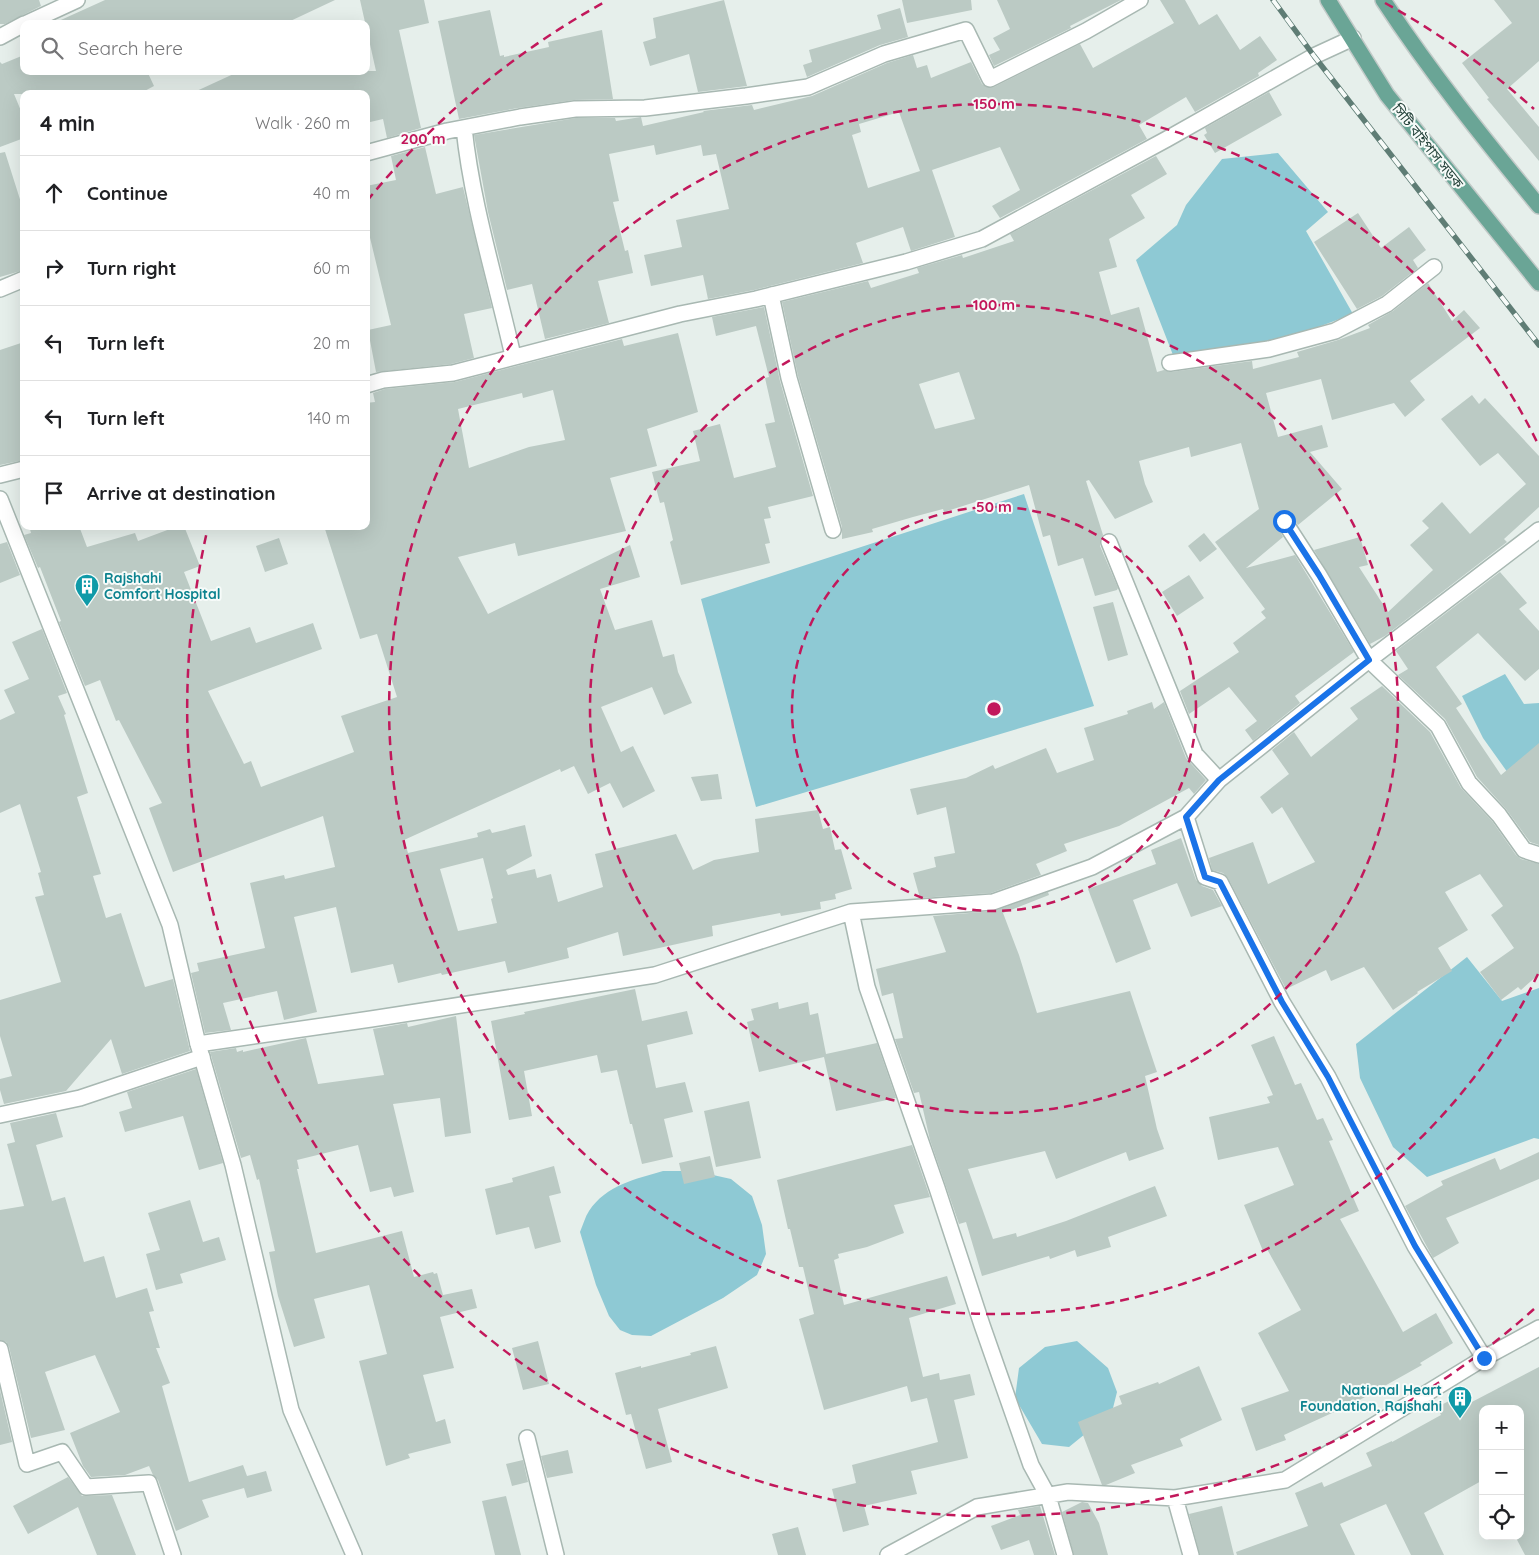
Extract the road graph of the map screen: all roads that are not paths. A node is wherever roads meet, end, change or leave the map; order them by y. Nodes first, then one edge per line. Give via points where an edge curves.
1 (77, 0) edge
2 (1140, 0) edge
3 (1328, 0) edge
4 (1383, 0) edge
5 (33, 20) edge
6 (20, 26) edge
7 (0, 37) edge
8 (1352, 38) junction
9 (464, 128) junction
10 (370, 152) edge
11 (1539, 206) edge
12 (1434, 267) dead end
13 (20, 281) edge
14 (1539, 283) edge
15 (0, 289) edge
16 (770, 295) junction
17 (513, 356) junction
18 (1170, 363) dead end
19 (370, 384) edge
20 (20, 470) edge
21 (0, 475) edge
22 (0, 499) edge
23 (1284, 521) dead end
24 (833, 530) dead end
25 (1539, 530) edge
26 (1109, 542) dead end
27 (1369, 660) junction
28 (1219, 780) junction
29 (1186, 817) junction
30 (1539, 856) edge
31 (851, 912) junction
32 (200, 1050) junction
33 (0, 1115) edge
34 (1539, 1328) edge
35 (0, 1348) edge
36 (1484, 1358) junction
37 (527, 1438) dead end
38 (1048, 1496) junction
39 (1175, 1498) junction
40 (173, 1555) edge
41 (354, 1555) edge
42 (556, 1555) edge
43 (888, 1555) edge
44 (1065, 1555) edge
45 (1191, 1555) edge

1 - 5 street
2 - 9 street via 990,79 966,30 884,54 808,87 645,108 575,109
3 - 8 main road, সিটি বাইপাস সড়ক
4 - 11 main road via 1418,54
6 - 7 street
8 - 14 main road, সিটি বাইপাস সড়ক via 1387,95
8 - 16 street via 982,238 906,262
9 - 10 street
9 - 17 street via 477,206
12 - 18 street via 1387,304 1335,331 1269,349
13 - 15 street
16 - 17 street
16 - 24 street via 789,378
17 - 19 street via 453,373
20 - 21 street
22 - 32 street via 170,925
23 - 27 street
25 - 27 street
26 - 28 street via 1195,754
27 - 28 street
27 - 30 street via 1438,726 1469,783 1499,815 1524,850
28 - 29 street
29 - 31 street via 1092,867 993,902
29 - 36 street via 1205,877 1220,882 1282,1002 1328,1077 1415,1246
31 - 32 street via 655,975
31 - 38 street via 867,988 1031,1465
32 - 33 street via 80,1098
32 - 41 street via 233,1165 291,1410
34 - 36 street
35 - 40 street via 28,1464 62,1452 86,1486 149,1483
36 - 39 street via 1285,1480
37 - 42 street
38 - 39 street via 1068,1492
38 - 43 street via 977,1507
38 - 44 street
39 - 45 street

